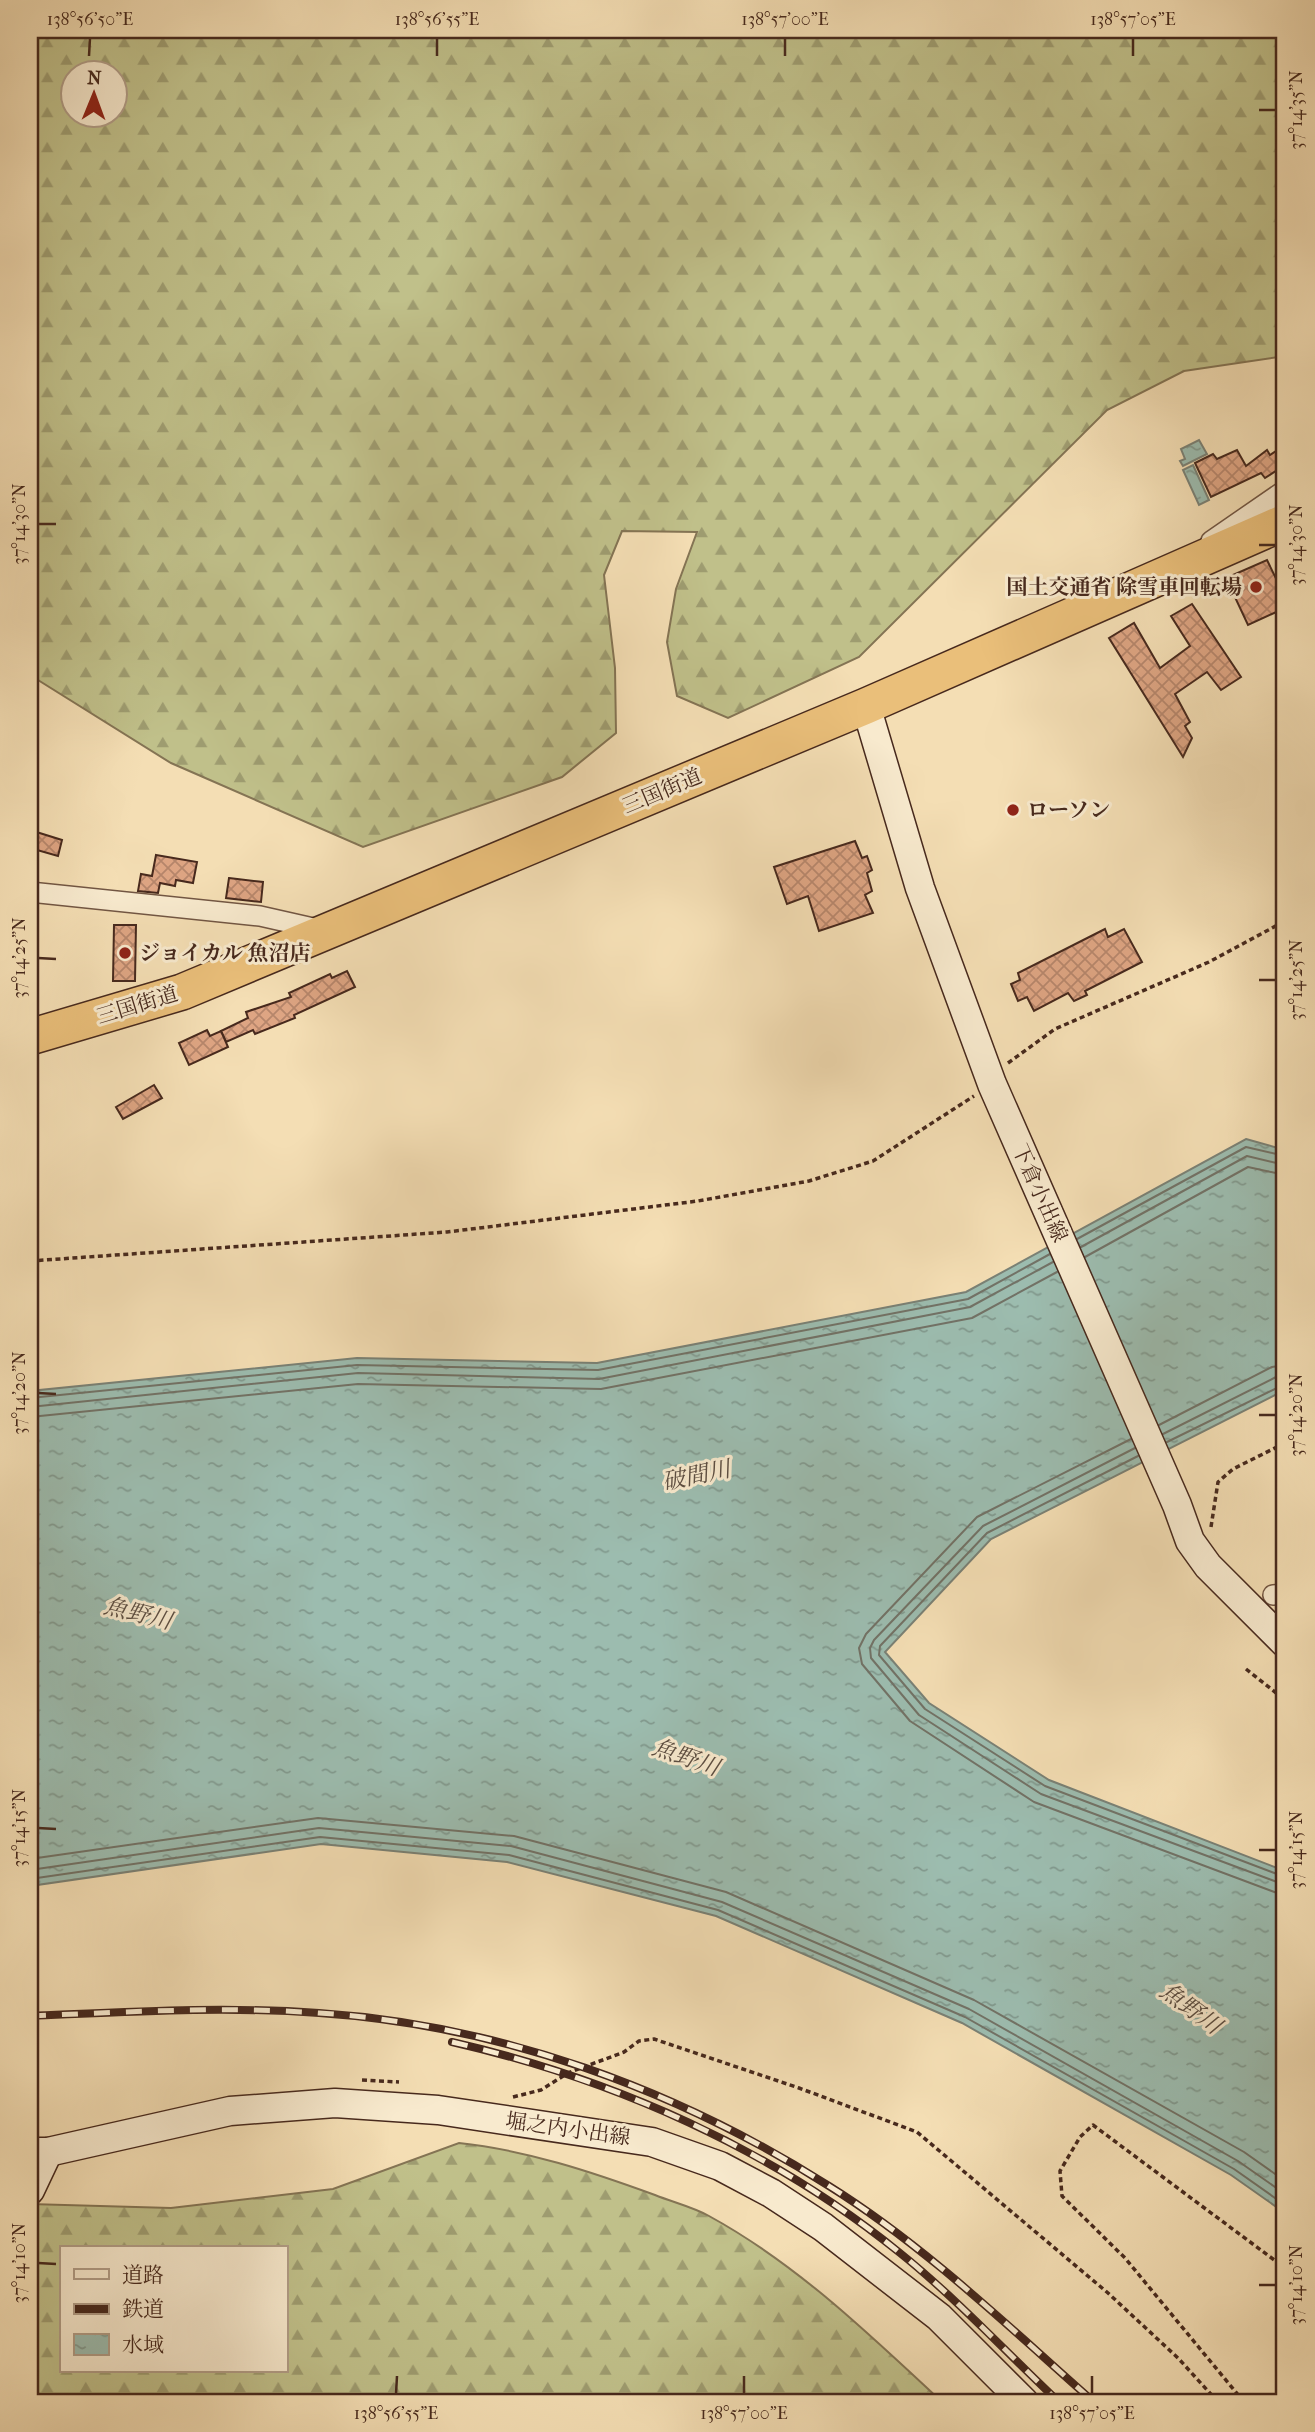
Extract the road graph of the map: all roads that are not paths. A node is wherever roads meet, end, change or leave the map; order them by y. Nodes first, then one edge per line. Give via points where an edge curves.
1 (1285, 490) edge
2 (1285, 522) edge
3 (1156, 579) junction
4 (866, 706) junction
5 (30, 892) edge
6 (326, 931) junction
7 (30, 1037) edge
8 (1285, 1643) edge
9 (39, 2152) edge
10 (30, 2190) edge
11 (1024, 2402) edge

1 - 3 street
2 - 3 highway, 三国街道
3 - 4 highway, 三国街道
4 - 6 highway, 三国街道
4 - 8 main road, 下倉小出線 via 920,888 993,1086 1190,1541 1208,1566
5 - 6 street via 260,916
6 - 7 highway, 三国街道 via 182,992
9 - 10 main road
9 - 11 main road, 堀之内小出線 via 230,2111 335,2103 438,2110 652,2142 720,2166 823,2227 939,2318

